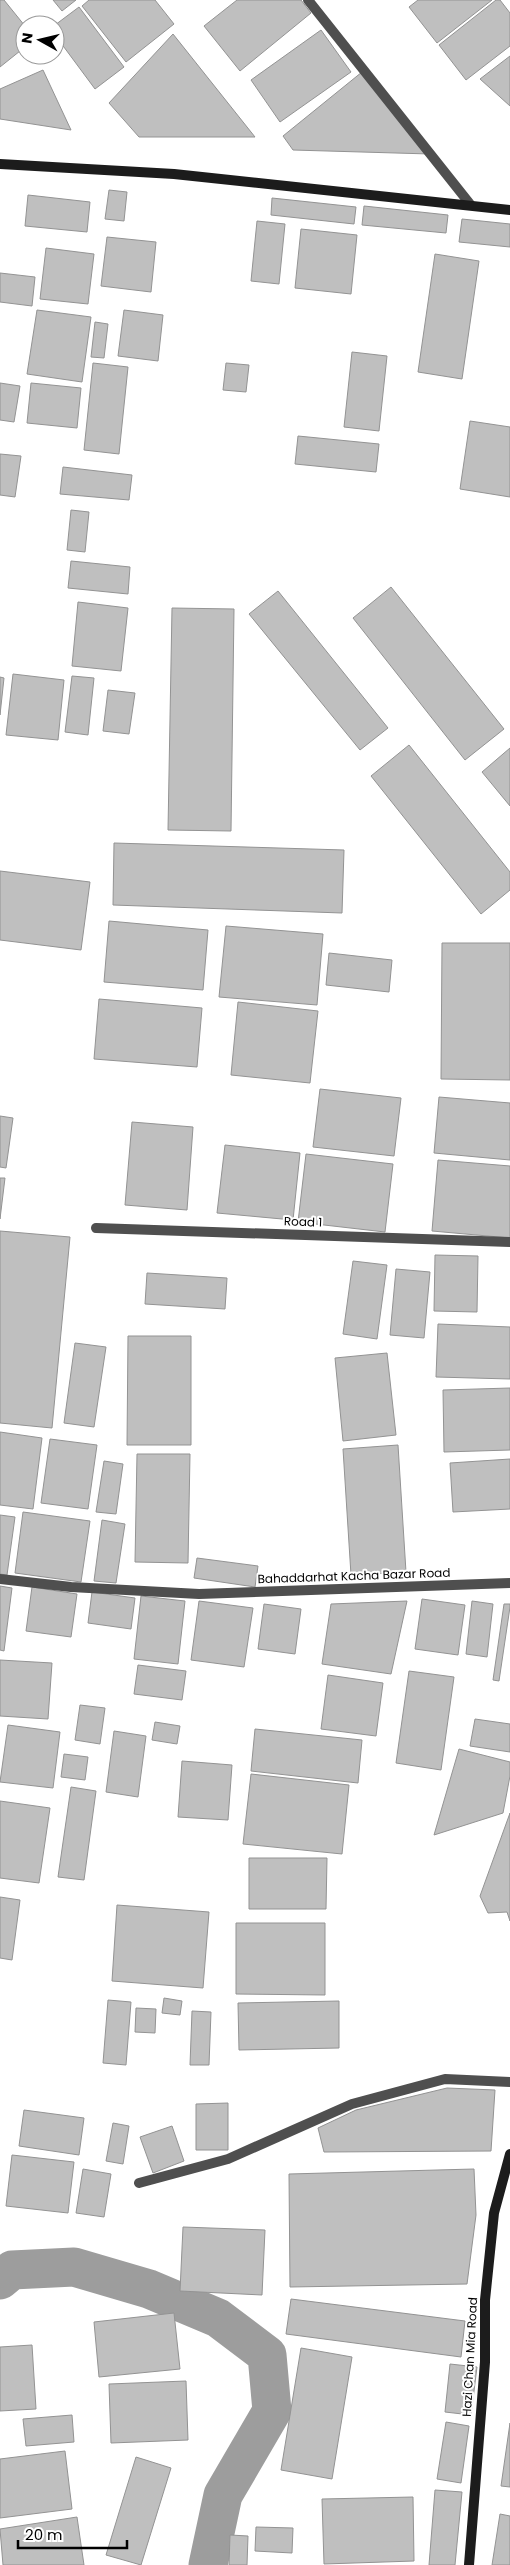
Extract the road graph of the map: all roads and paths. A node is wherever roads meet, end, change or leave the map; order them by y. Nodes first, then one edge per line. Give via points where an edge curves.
1 (308, 0) edge
2 (0, 164) edge
3 (470, 204) junction
4 (510, 210) edge
5 (96, 1228) dead end
6 (510, 1242) edge
7 (0, 1579) edge
8 (510, 1583) edge
9 (510, 2082) edge
10 (510, 2154) edge
11 (139, 2183) dead end
12 (469, 2564) edge

1 - 3 street
2 - 3 street via 174,174
3 - 4 street
5 - 6 street, Road 1
7 - 8 street, Bahaddarhat Kacha Bazar Road via 199,1594
9 - 11 street via 445,2079 352,2104 228,2159
10 - 12 street, Hazi Chan Mia Road via 494,2213 485,2300 484,2362

